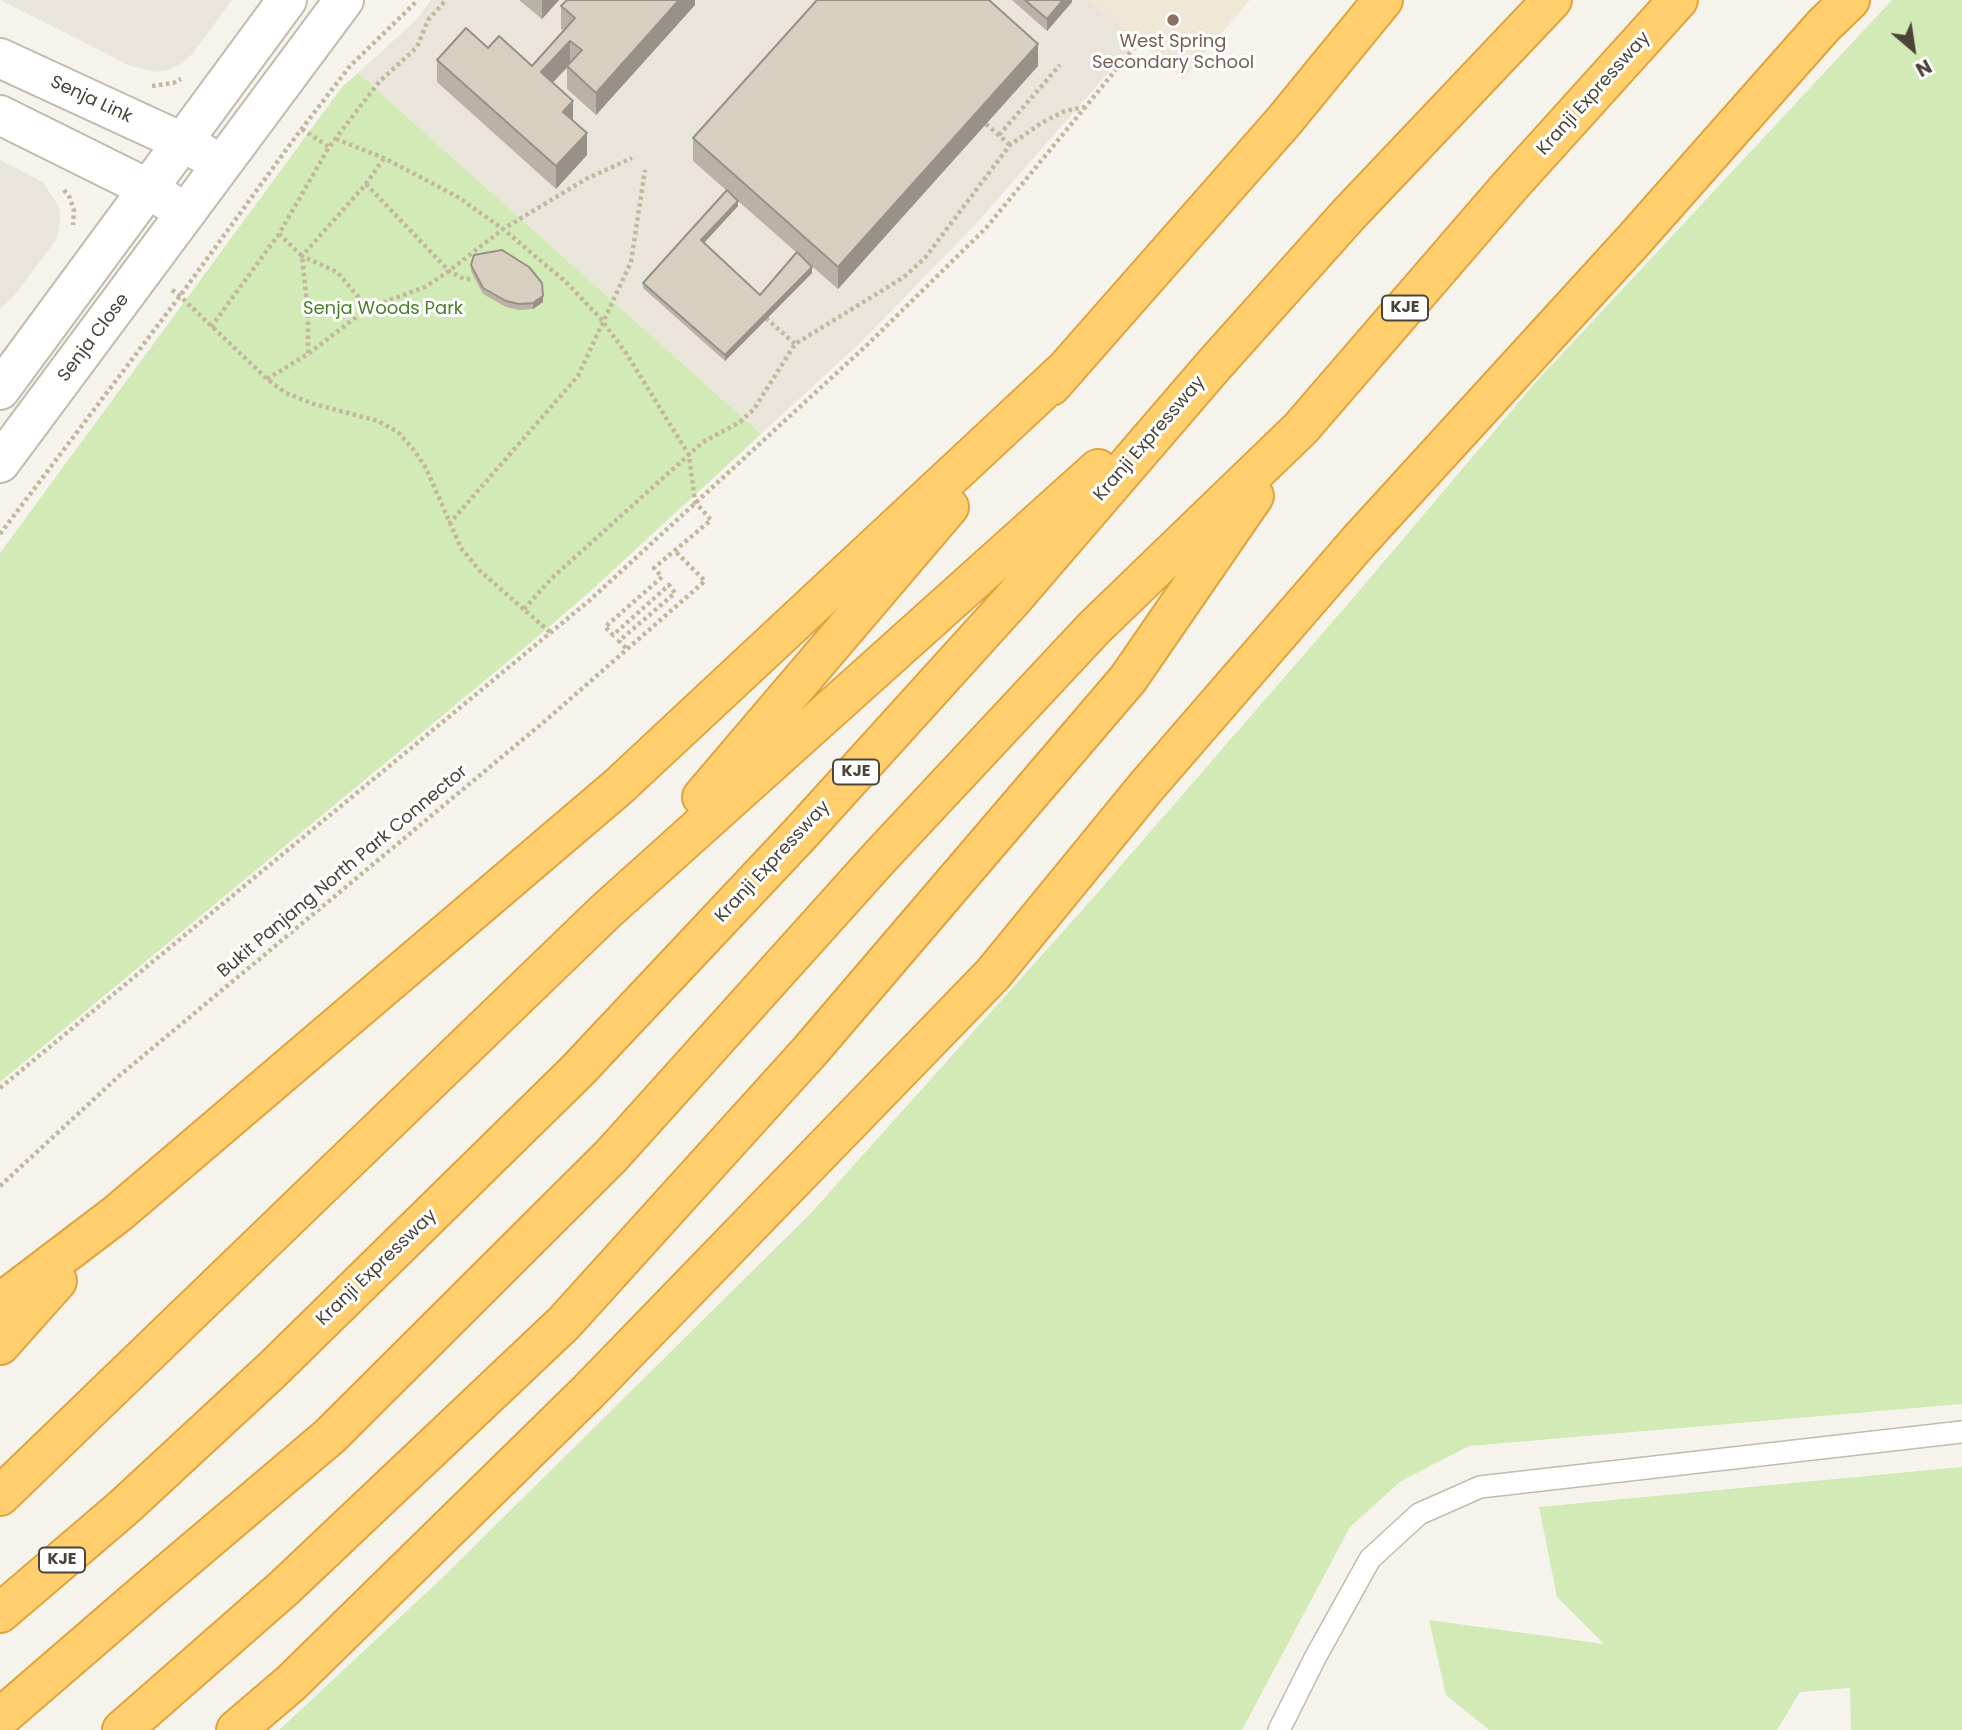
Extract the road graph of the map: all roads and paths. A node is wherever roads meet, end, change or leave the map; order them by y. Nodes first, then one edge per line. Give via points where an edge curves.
1 (287, 0) edge
2 (344, 0) edge
3 (418, 0) edge
4 (446, 0) edge
5 (1383, 0) edge
6 (1552, 0) edge
7 (1678, 0) edge
8 (1838, 8) edge
9 (1137, 44) dead end
10 (0, 58) edge
11 (1060, 65) dead end
12 (190, 76) dead end
13 (142, 85) dead end
14 (1085, 107) junction
15 (0, 115) edge
16 (986, 124) edge
17 (302, 129) junction
18 (999, 135) junction
19 (336, 139) junction
20 (182, 142) junction
21 (1010, 145) junction
22 (329, 147) junction
23 (384, 158) junction
24 (632, 158) dead end
25 (221, 165) junction
26 (645, 170) dead end
27 (366, 184) junction
28 (147, 188) junction
29 (187, 212) junction
30 (503, 229) junction
31 (279, 234) junction
32 (302, 256) junction
33 (449, 271) junction
34 (474, 279) edge
35 (180, 296) junction
36 (368, 308) junction
37 (766, 318) edge
38 (603, 322) junction
39 (211, 327) junction
40 (795, 344) junction
41 (308, 354) junction
42 (1214, 365) junction
43 (1067, 368) junction
44 (267, 379) junction
45 (0, 390) edge
46 (1301, 428) junction
47 (689, 455) junction
48 (0, 463) edge
49 (695, 502) junction
50 (449, 524) junction
51 (0, 534) edge
52 (675, 551) junction
53 (524, 609) junction
54 (551, 633) junction
55 (627, 649) junction
56 (606, 911) junction
57 (0, 1088) edge
58 (0, 1186) edge
59 (117, 1214) junction
60 (0, 1303) edge
61 (0, 1345) edge
62 (1962, 1432) edge
63 (0, 1496) edge
64 (0, 1613) edge
65 (0, 1718) edge
66 (121, 1730) edge
67 (236, 1730) edge
68 (1279, 1730) edge

1 - 20 street
2 - 25 street, Senja Close
3 - 17 path via 350,66
4 - 19 path via 428,20 417,47 379,82
5 - 43 highway via 1284,121
6 - 42 highway, Kranji Expressway / KJE via 1349,214
7 - 46 highway, Kranji Expressway / KJE
8 - 67 highway via 1359,541 1146,786 993,974 587,1393 291,1683
9 - 14 path
10 - 20 street, Senja Link
11 - 18 path
12 - 13 path via 166,85
14 - 21 path via 1043,122
14 - 49 path via 986,228 867,345
15 - 28 street
16 - 18 path
17 - 22 path
17 - 35 path
18 - 21 path
19 - 22 path
19 - 23 path
20 - 25 street
20 - 28 street
21 - 40 path via 925,258 904,277
22 - 31 path
23 - 27 path
23 - 30 path via 458,197
24 - 30 path via 586,179
25 - 29 street, Senja Close
26 - 38 path via 631,261
27 - 32 path
27 - 33 path
28 - 29 street
28 - 45 street
29 - 48 street, Senja Close
30 - 33 path
30 - 38 path via 568,283
31 - 32 path
31 - 39 path
32 - 36 path via 337,272
32 - 41 path
33 - 34 path
33 - 36 path via 425,287
35 - 39 path
35 - 51 path
36 - 41 path
37 - 40 path
38 - 47 path
38 - 50 path via 578,376
39 - 44 path
40 - 47 path via 754,409
41 - 44 path
42 - 56 highway
42 - 64 highway, Kranji Expressway / KJE via 1011,601 577,1071 272,1370 123,1508
43 - 56 highway
43 - 59 highway via 618,786
44 - 50 path via 286,393 378,421 398,432 426,468
46 - 65 highway, KJE via 1094,628 612,1155 330,1436
46 - 66 highway via 1128,679 810,1051 564,1324 285,1588
47 - 49 path
47 - 53 path via 553,577
49 - 52 path via 711,520
49 - 54 path
50 - 53 path via 480,571
52 - 55 path, Bukit Panjang North Park Connector via 705,581
52 - 55 path via 654,568 662,577 605,627 613,635 669,585 676,593 620,641
53 - 54 path
54 - 57 path
55 - 58 path, Bukit Panjang North Park Connector via 119,1076
56 - 63 highway
59 - 60 highway
59 - 61 highway
62 - 68 lane via 1480,1487 1419,1514 1370,1559

